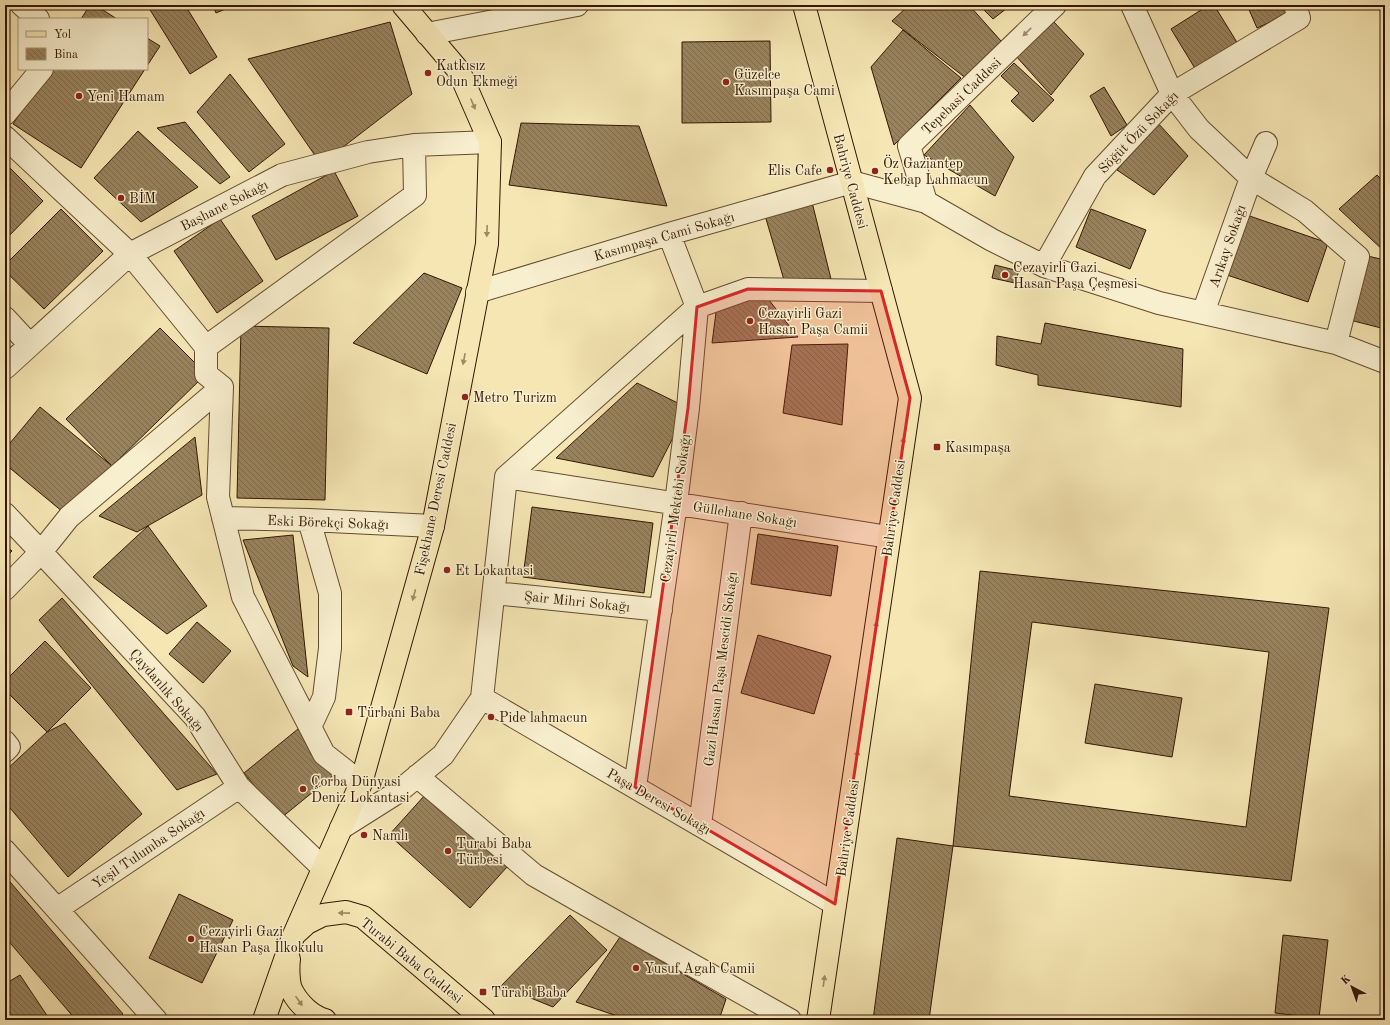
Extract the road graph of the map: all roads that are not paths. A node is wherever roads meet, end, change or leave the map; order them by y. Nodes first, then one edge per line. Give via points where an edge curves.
1 (22, 5) edge
2 (403, 5) edge
3 (577, 5) edge
4 (804, 5) edge
5 (1055, 5) edge
6 (1132, 5) edge
7 (1295, 5) edge
8 (37, 18) edge
9 (427, 34) junction
10 (41, 70) edge
11 (1172, 94) junction
12 (5, 114) edge
13 (5, 137) edge
14 (490, 142) junction
15 (1266, 143) dead end
16 (414, 145) junction
17 (1251, 178) junction
18 (852, 182) junction
19 (926, 202) junction
20 (668, 234) junction
21 (130, 254) junction
22 (1044, 266) junction
23 (881, 291) junction
24 (477, 292) junction
25 (697, 307) junction
26 (1203, 313) junction
27 (5, 318) edge
28 (1336, 343) junction
29 (30, 345) junction
30 (206, 347) junction
31 (1385, 362) edge
32 (5, 368) edge
33 (222, 387) junction
34 (506, 477) junction
35 (676, 503) junction
36 (741, 513) junction
37 (5, 514) edge
38 (223, 518) junction
39 (309, 520) junction
40 (432, 526) junction
41 (889, 537) junction
42 (41, 552) junction
43 (5, 589) edge
44 (494, 593) junction
45 (661, 610) junction
46 (482, 698) junction
47 (310, 727) junction
48 (5, 742) edge
49 (5, 750) edge
50 (417, 776) junction
51 (362, 783) junction
52 (239, 787) junction
53 (635, 787) junction
54 (700, 825) junction
55 (342, 828) junction
56 (5, 851) edge
57 (323, 868) junction
58 (836, 904) junction
59 (57, 909) junction
60 (293, 937) junction
61 (156, 1020) edge
62 (264, 1020) edge
63 (321, 1020) edge
64 (484, 1020) edge
65 (790, 1020) edge
66 (818, 1020) edge

1 - 8 street
2 - 9 main road, Fişekhane Deresi Caddesi
3 - 9 street
4 - 18 main road, Bahriye Caddesi
5 -> 19 street, Tepebasi Caddesi via 909,146
6 - 11 street
7 - 11 street, Söğüt Özü Sokağı via 1299,18
9 -> 14 main road, Fişekhane Deresi Caddesi via 459,71
10 - 12 street
11 - 17 street via 1199,129
11 - 22 street, Söğüt Özü Sokağı via 1095,176
13 - 21 street
14 - 16 street, Başhane Sokağı
14 -> 24 main road, Fişekhane Deresi Caddesi via 487,244
15 - 17 street, Arıkay Sokağı
16 - 21 street, Başhane Sokağı via 368,152 282,175
16 - 30 street via 415,196
17 - 26 street, Arıkay Sokağı
17 - 28 street via 1305,211 1358,257
18 - 19 street
18 - 20 street, Kasımpaşa Cami Sokağı
18 - 23 main road, Bahriye Caddesi
19 - 22 street
20 - 24 street, Kasımpaşa Cami Sokağı
20 - 25 street, Cezayirli Mektebi Sokağı
21 - 29 street, Başhane Sokağı
21 - 30 street
22 - 26 street via 1159,303
23 - 25 street via 748,289
41 -> 23 main road, Bahriye Caddesi via 910,398
24 -> 40 main road, Fişekhane Deresi Caddesi
25 - 34 street
25 - 35 street, Cezayirli Mektebi Sokağı
26 - 28 street
27 - 29 street
28 - 31 street
29 - 32 street, Başhane Sokağı
30 - 33 street via 206,374
33 - 38 street via 218,497
33 - 42 street via 70,517
34 - 35 street, Güllehane Sokağı
34 - 44 street
35 - 36 street, Güllehane Sokağı
35 - 45 street, Cezayirli Mektebi Sokağı
36 - 41 street, Güllehane Sokağı
36 - 54 street, Gazi Hasan Paşa Mescidi Sokağı
37 - 42 street, Çaydanlık Sokağı
38 - 39 street, Eski Börekçi Sokağı
38 - 47 street via 243,597
39 - 40 street, Eski Börekçi Sokağı
39 - 47 street via 330,593 330,648 324,697
40 -> 51 main road, Fişekhane Deresi Caddesi
58 -> 41 main road, Bahriye Caddesi
42 - 43 street
42 - 52 street, Çaydanlık Sokağı via 195,718
44 - 45 street, Şair Mihri Sokağı
44 - 46 street
45 - 53 street, Cezayirli Mektebi Sokağı
46 - 50 street via 443,755
46 - 53 street, Paşa Deresi Sokağı
47 - 51 street via 324,754
48 - 49 street via 9,747
50 - 55 street via 398,792
50 - 65 street via 534,874
51 - 55 main road, Fişekhane Deresi Caddesi
52 - 57 street, Çaydanlık Sokağı
52 - 59 street, Yeşil Tulumba Sokağı
53 - 54 street, Paşa Deresi Sokağı
54 - 58 street, Paşa Deresi Sokağı
55 - 57 main road, Fişekhane Deresi Caddesi
56 - 59 street
57 - 60 main road, Fişekhane Deresi Caddesi
66 -> 58 main road, Bahriye Caddesi
59 - 61 street
60 - 62 main road, Fişekhane Deresi Caddesi
60 -> 63 main road via 288,966 291,990 304,1008
64 -> 60 main road, Turabi Baba Caddesi via 363,916 346,912 323,915 307,923

